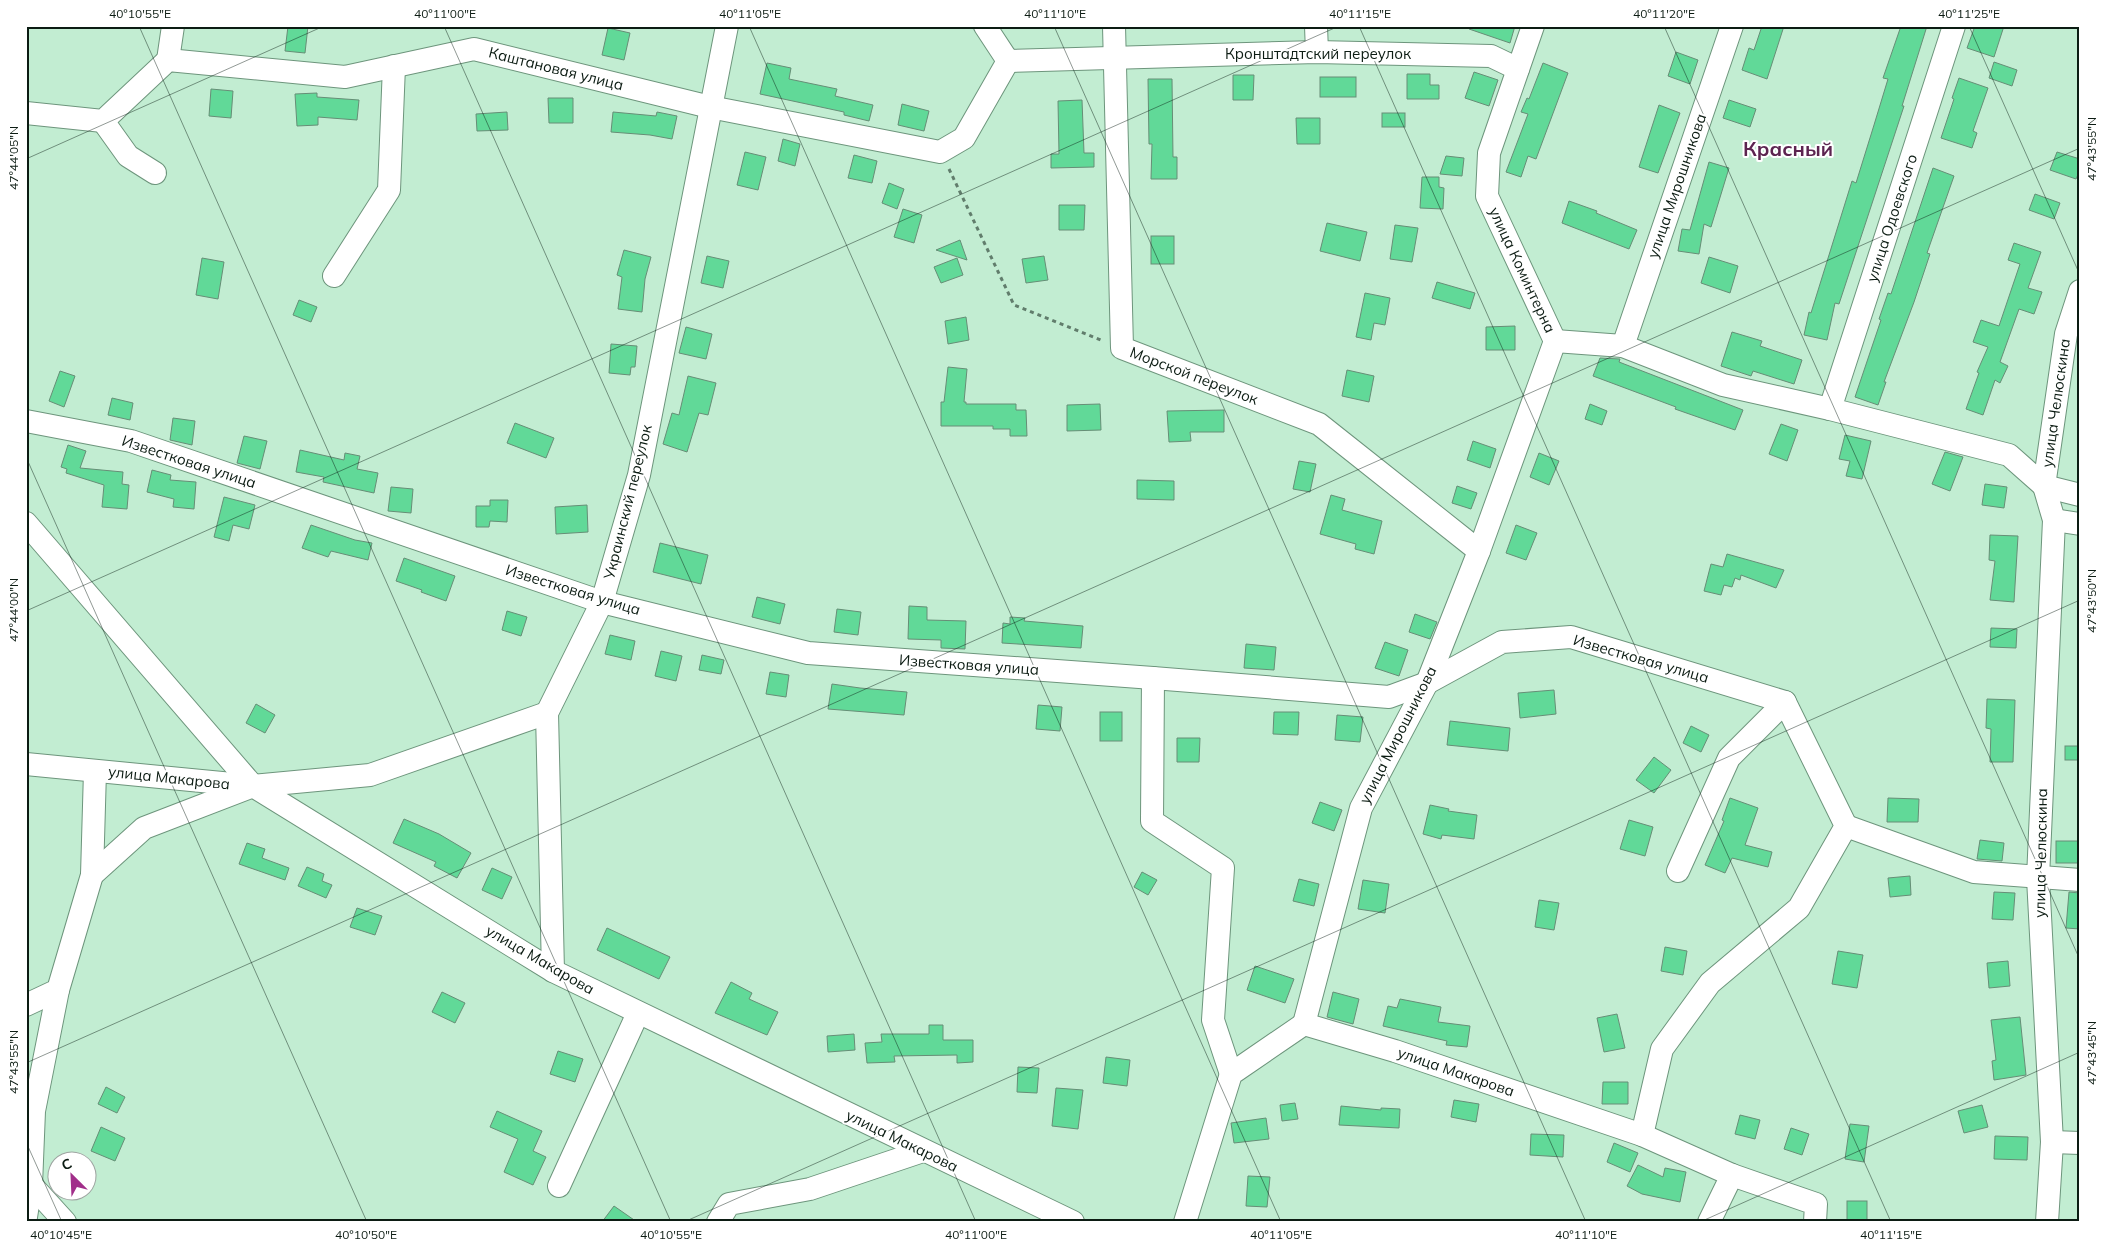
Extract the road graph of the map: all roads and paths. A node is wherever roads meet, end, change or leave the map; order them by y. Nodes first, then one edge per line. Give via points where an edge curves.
1 (172, 26) edge
2 (727, 26) edge
3 (985, 26) edge
4 (1114, 26) edge
5 (1316, 26) edge
6 (1533, 26) edge
7 (1732, 26) edge
8 (1954, 26) edge
9 (1317, 52) junction
10 (1115, 57) junction
11 (168, 60) junction
12 (1008, 60) junction
13 (394, 66) junction
14 (1518, 69) junction
15 (710, 107) junction
16 (26, 113) edge
17 (103, 121) junction
18 (940, 152) junction
19 (155, 173) dead end
20 (334, 276) dead end
21 (2080, 291) edge
22 (1555, 341) junction
23 (1623, 346) junction
24 (1122, 348) junction
25 (1830, 410) junction
26 (26, 421) edge
27 (2044, 486) junction
28 (2080, 495) edge
29 (2054, 520) junction
30 (26, 523) edge
31 (2080, 524) edge
32 (1479, 551) junction
33 (602, 602) junction
34 (1153, 678) junction
35 (1427, 683) junction
36 (1785, 702) junction
37 (547, 713) junction
38 (30, 759) edge
39 (95, 771) junction
40 (253, 786) junction
41 (1846, 826) junction
42 (1678, 871) dead end
43 (92, 875) junction
44 (2038, 878) junction
45 (2080, 880) edge
46 (553, 971) junction
47 (58, 990) junction
48 (26, 1005) edge
49 (638, 1013) junction
50 (1304, 1024) junction
51 (1231, 1074) junction
52 (1642, 1135) junction
53 (2052, 1142) junction
54 (2080, 1143) edge
55 (922, 1151) junction
56 (1732, 1175) junction
57 (28, 1182) edge
58 (559, 1186) dead end
59 (26, 1217) edge
60 (66, 1222) edge
61 (718, 1222) edge
62 (1073, 1222) edge
63 (1185, 1222) edge
64 (1709, 1222) edge
65 (1815, 1222) edge
66 (2047, 1222) edge

1 - 11 street
2 - 15 street, Украинский переулок
3 - 12 street
4 - 10 street, Морской переулок
5 - 9 street
6 - 14 street, улица Коминтерна
7 - 23 street, улица Мирошникова
8 - 25 street, улица Одоевского
9 - 10 street, Кронштадтский переулок
9 - 14 street, Кронштадтский переулок via 1491,56
10 - 12 street
10 - 24 street, Морской переулок
11 - 13 street, Каштановая улица via 345,77
11 - 17 street
12 - 18 street via 964,138
13 - 15 street, Каштановая улица via 474,49
13 - 20 street via 389,190
14 - 22 street, улица Коминтерна via 1488,154 1487,196
15 - 18 street, Каштановая улица
15 - 33 street, Украинский переулок via 639,475
16 - 17 street
17 - 19 street via 128,156
18 - 24 path via 1014,305
21 - 27 street, улица Челюскина via 2066,334
22 - 23 street
22 - 32 street, улица Мирошникова
23 - 25 street via 1723,385
24 - 32 street, Морской переулок via 1319,424
25 - 27 street via 2009,455
26 - 33 street, Известковая улица via 131,441
27 - 28 street, улица Челюскина
27 - 29 street, улица Челюскина
29 - 31 street
29 - 44 street, улица Челюскина
30 - 40 street
32 - 35 street, улица Мирошникова
33 - 34 street, Известковая улица via 808,653
33 - 37 street, Украинский переулок
34 - 35 street, Известковая улица via 1388,697
34 - 51 street via 1152,820 1223,868 1213,1020
35 - 36 street, Известковая улица via 1502,642 1571,637
35 - 50 street, улица Мирошникова via 1362,808
36 - 41 street
36 - 42 street via 1729,758
37 - 40 street via 370,775
37 - 46 street, Украинский переулок
38 - 39 street, улица Макарова
39 - 40 street, улица Макарова
39 - 43 street
40 - 43 street via 144,828
40 - 46 street, улица Макарова
41 - 44 street via 1974,872
41 - 52 street via 1799,908 1710,983 1662,1049
43 - 47 street
44 - 45 street
44 - 53 street, улица Челюскина
46 - 49 street, улица Макарова
47 - 48 street
47 - 57 street via 34,1111
49 - 55 street, улица Макарова
49 - 58 street
50 - 51 street
50 - 52 street, улица Макарова via 1395,1051
51 - 63 street
52 - 56 street, улица Макарова
53 - 54 street
53 - 66 street, улица Челюскина
55 - 61 street via 810,1189 729,1204
55 - 62 street, улица Макарова
56 - 64 street
56 - 65 street, улица Макарова via 1816,1204
57 - 59 street
57 - 60 street

